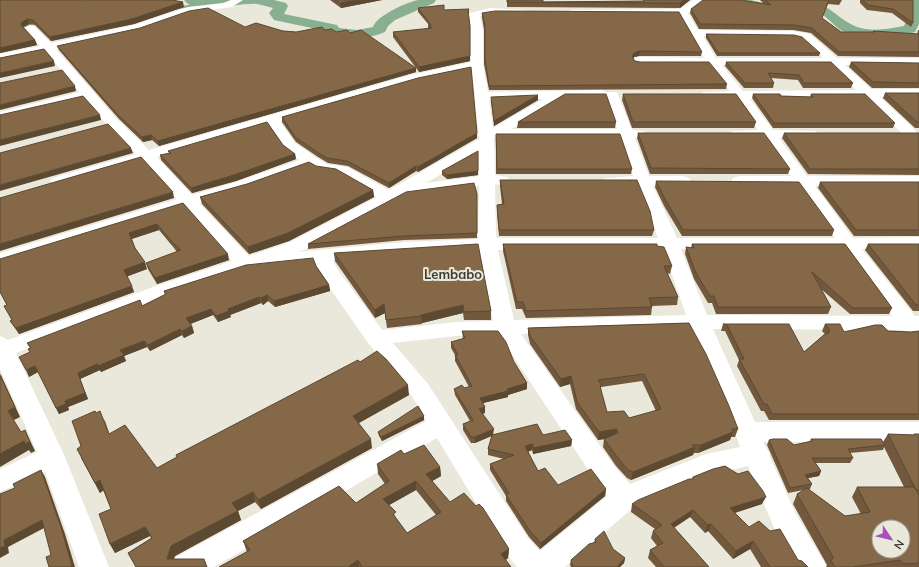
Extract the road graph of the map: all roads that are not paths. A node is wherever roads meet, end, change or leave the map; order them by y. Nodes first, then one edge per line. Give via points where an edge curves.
1 (700, 0) edge
2 (237, 1) edge
3 (533, 12) edge
4 (564, 12) edge
5 (682, 12) junction
6 (30, 28) dead end
7 (694, 33) junction
8 (48, 47) junction
9 (0, 58) edge
10 (639, 61) edge
11 (712, 61) junction
12 (834, 62) junction
13 (919, 62) edge
14 (477, 64) junction
15 (919, 93) edge
16 (88, 94) junction
17 (562, 94) junction
18 (868, 94) junction
19 (692, 95) edge
20 (740, 95) junction
21 (482, 96) junction
22 (0, 116) edge
23 (272, 120) junction
24 (113, 123) junction
25 (98, 127) edge
26 (886, 133) edge
27 (915, 133) edge
28 (626, 134) junction
29 (650, 134) edge
30 (721, 134) edge
31 (768, 134) junction
32 (823, 134) edge
33 (489, 136) junction
34 (146, 155) junction
35 (311, 161) junction
36 (487, 180) junction
37 (518, 180) edge
38 (596, 181) edge
39 (643, 181) junction
40 (696, 181) edge
41 (727, 181) edge
42 (803, 181) junction
43 (919, 181) edge
44 (44, 185) edge
45 (395, 194) junction
46 (187, 201) junction
47 (848, 243) junction
48 (919, 243) edge
49 (487, 244) junction
50 (670, 244) junction
51 (322, 256) junction
52 (0, 259) edge
53 (245, 262) junction
54 (699, 322) junction
55 (916, 327) edge
56 (505, 328) junction
57 (376, 338) junction
58 (1, 349) edge
59 (441, 424) junction
60 (919, 432) edge
61 (751, 443) junction
62 (52, 457) junction
63 (0, 481) edge
64 (625, 498) junction
65 (94, 567) edge
66 (187, 567) edge
67 (535, 567) edge
68 (543, 567) edge
69 (812, 567) edge

1 - 5 street
2 - 8 street via 225,6 185,11 146,26
3 - 14 street via 476,13 474,15 477,30
4 - 5 street
5 - 7 street
6 - 8 street
7 - 11 street
7 - 12 street via 806,36
8 - 9 street
8 - 16 street via 58,71
10 - 11 street
11 - 12 street
11 - 20 street
12 - 13 street
12 - 18 street
14 - 21 street
14 - 23 street via 415,78
15 - 18 street
16 - 22 street
16 - 24 street
17 - 21 street
17 - 28 street via 620,95
17 - 33 street
18 - 20 street
18 - 27 street
19 - 20 street
20 - 31 street
21 - 33 street
23 - 34 street
23 - 35 street via 290,146
24 - 25 street
24 - 34 street
26 - 27 street
28 - 29 street
28 - 33 street
28 - 39 street
30 - 31 street
31 - 32 street
31 - 42 street
33 - 36 street
33 - 45 street
34 - 44 street
34 - 46 street
35 - 45 street via 323,168 340,170
35 - 46 street via 242,186
36 - 37 street
36 - 45 street
36 - 49 street
38 - 39 street
39 - 40 street
39 - 50 street
41 - 42 street
42 - 43 street
42 - 47 street
45 - 53 street via 297,246
46 - 52 street
46 - 53 street
47 - 48 street
47 - 50 street
47 - 55 street
49 - 50 street
49 - 51 street via 404,248
49 - 56 street
50 - 54 street
51 - 53 street
51 - 57 street via 328,271
53 - 58 street
54 - 55 street
54 - 56 street
54 - 61 street
56 - 57 street via 456,329
56 - 64 street via 606,476
57 - 59 street via 420,390
58 - 62 street
59 - 66 street
59 - 67 street via 518,547
60 - 61 street
61 - 64 street via 706,465
61 - 69 street via 784,519
62 - 63 street
62 - 65 street
64 - 68 street

